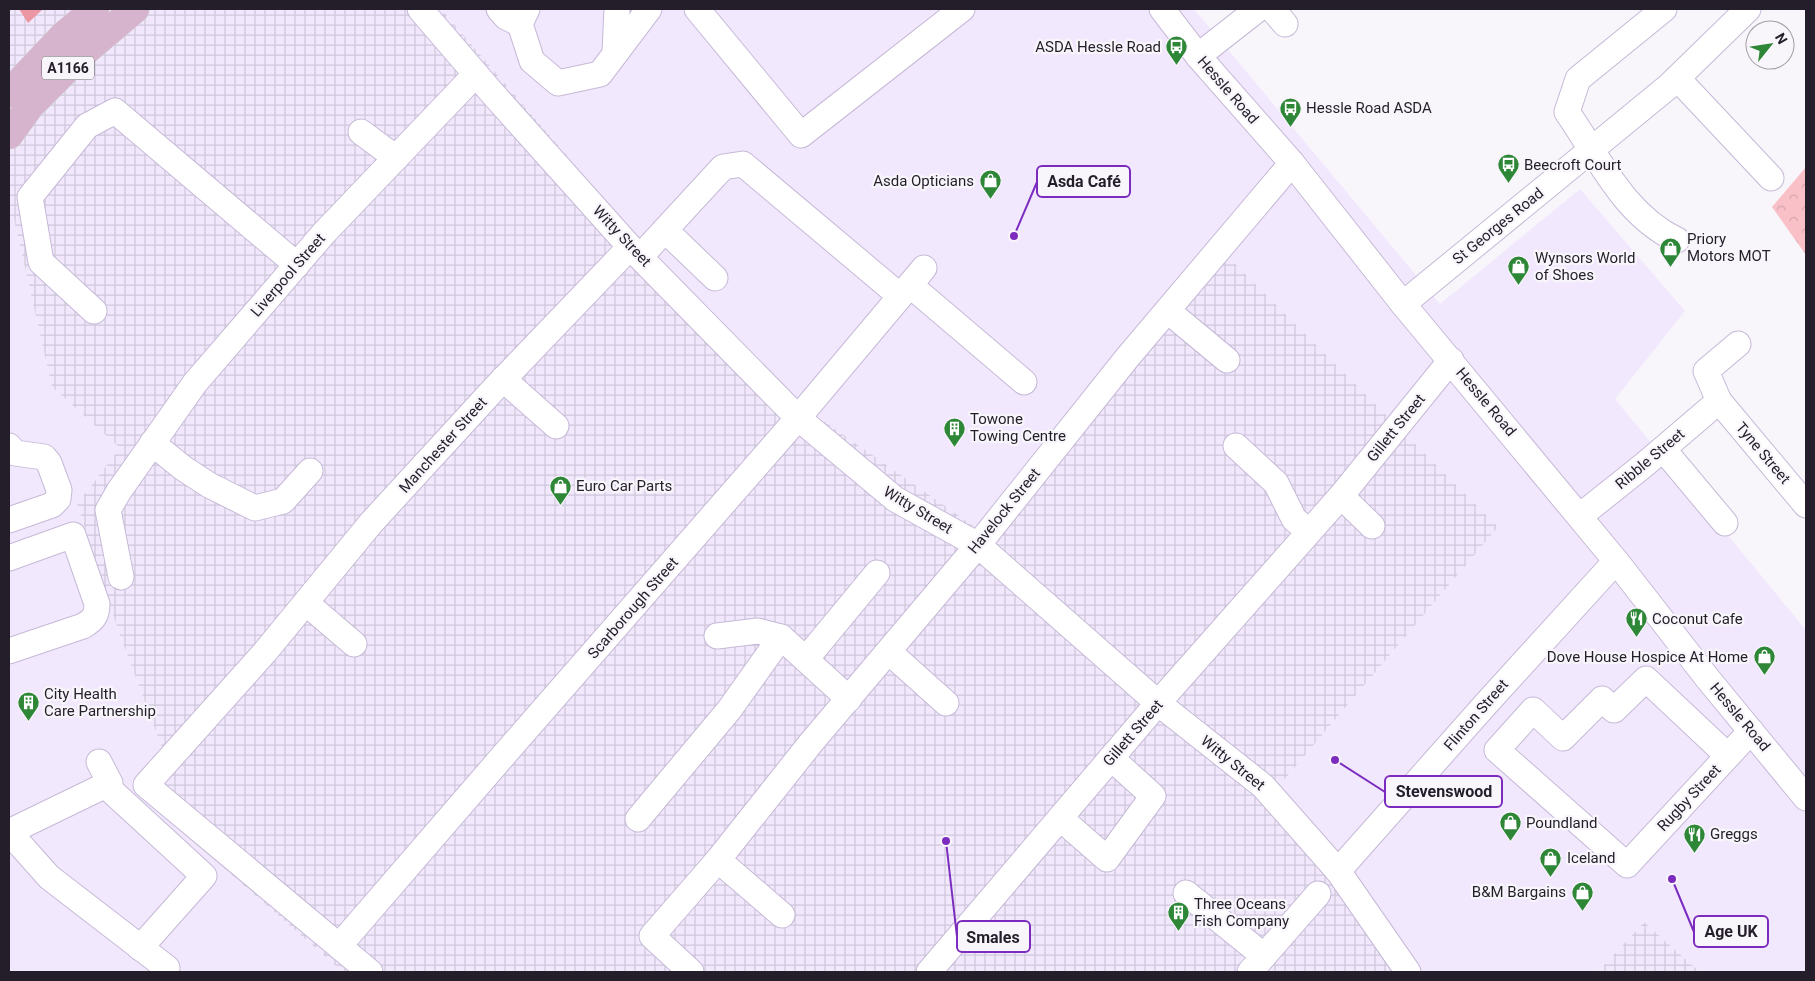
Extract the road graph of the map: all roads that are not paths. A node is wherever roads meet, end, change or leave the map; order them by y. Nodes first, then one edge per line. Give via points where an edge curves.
1 (95, 9) edge
2 (135, 9) edge
3 (420, 9) edge
4 (499, 9) edge
5 (617, 9) edge
6 (649, 9) edge
7 (697, 9) edge
8 (1162, 9) edge
9 (1258, 9) edge
10 (1664, 9) edge
11 (955, 11) edge
12 (1738, 12) edge
13 (524, 16) edge
14 (615, 52) junction
15 (1198, 56) junction
16 (476, 74) junction
17 (1677, 78) junction
18 (9, 94) edge
19 (361, 132) dead end
20 (9, 135) edge
21 (1592, 149) junction
22 (396, 158) junction
23 (1292, 163) junction
24 (1771, 178) dead end
25 (665, 230) junction
26 (1677, 240) dead end
27 (635, 252) junction
28 (297, 265) junction
29 (715, 278) dead end
30 (912, 283) junction
31 (1404, 304) junction
32 (94, 311) dead end
33 (1168, 311) junction
34 (1738, 344) dead end
35 (1227, 360) dead end
36 (1451, 360) junction
37 (504, 379) junction
38 (1024, 382) dead end
39 (1719, 400) junction
40 (798, 418) junction
41 (556, 426) dead end
42 (152, 443) junction
43 (9, 446) edge
44 (1236, 446) dead end
45 (1663, 449) junction
46 (310, 471) dead end
47 (1341, 496) junction
48 (1806, 505) edge
49 (1580, 516) junction
50 (9, 520) edge
51 (1725, 522) dead end
52 (1372, 526) dead end
53 (1309, 532) junction
54 (978, 545) junction
55 (9, 558) edge
56 (1616, 561) junction
57 (877, 573) dead end
58 (121, 576) dead end
59 (306, 603) junction
60 (717, 636) dead end
61 (781, 637) junction
62 (354, 644) dead end
63 (9, 650) edge
64 (889, 652) junction
65 (806, 659) junction
66 (849, 699) junction
67 (946, 703) dead end
68 (1158, 703) junction
69 (1751, 731) junction
70 (1728, 756) junction
71 (1112, 758) junction
72 (1806, 798) edge
73 (1060, 818) junction
74 (638, 820) dead end
75 (9, 832) edge
76 (718, 860) junction
77 (1338, 871) junction
78 (1186, 893) dead end
79 (1318, 894) dead end
80 (782, 915) dead end
81 (339, 946) junction
82 (140, 948) junction
83 (1257, 964) edge
84 (167, 968) dead end
85 (370, 972) edge
86 (690, 972) edge
87 (929, 972) edge
88 (1408, 972) edge

1 - 18 main road, A1166 via 64,35
2 - 20 main road, A1166 via 75,61 30,106
3 - 16 street, Witty Street
4 - 13 street via 506,17
5 - 14 street
6 - 14 street
7 - 11 street via 802,135
8 - 15 street, Hessle Road
9 - 15 street
10 - 21 street via 1578,79 1567,112
12 - 17 street, St Georges Road
13 - 14 street via 532,60 558,83 600,74
15 - 23 street, Hessle Road
16 - 22 street, Liverpool Street
16 - 27 street, Witty Street
17 - 21 street, St Georges Road
17 - 24 street
19 - 22 street
21 - 26 street via 1612,181 1645,220
21 - 31 street, St Georges Road
22 - 28 street, Liverpool Street
23 - 31 street, Hessle Road
23 - 33 street, Havelock Street
25 - 27 street, Manchester Street
25 - 29 street
25 - 30 street, Manchester Street via 723,166 743,164
27 - 37 street, Manchester Street
27 - 40 street, Witty Street
28 - 32 street via 115,110 87,126 30,197 41,262
28 - 42 street, Liverpool Street via 195,383
30 - 38 street, Manchester Street
30 - 40 street, Scarborough Street
31 - 36 street, Hessle Road
33 - 35 street
33 - 54 street, Havelock Street
34 - 39 street, Tyne Street via 1706,371
36 - 47 street, Gillett Street
36 - 49 street, Hessle Road
37 - 41 street
37 - 59 street, Manchester Street via 372,523
39 - 45 street, Ribble Street
39 - 48 street, Tyne Street
40 - 54 street, Witty Street via 894,499
40 - 81 street, Scarborough Street
42 - 46 street via 209,485 255,508 283,501
42 - 58 street, Liverpool Street via 108,510
43 - 50 street via 16,453 44,458 59,490 58,499 52,505
44 - 53 street via 1276,483 1294,519
45 - 49 street, Ribble Street
45 - 51 street
47 - 52 street
47 - 53 street, Gillett Street
49 - 56 street, Hessle Road
53 - 68 street, Gillett Street
54 - 64 street, Havelock Street
54 - 68 street, Witty Street
55 - 63 street via 73,535 97,604 93,621 84,626
56 - 69 street, Hessle Road
56 - 77 street, Flinton Street
57 - 65 street
59 - 62 street
59 - 81 street, Manchester Street via 146,785
60 - 61 street via 758,631
61 - 65 street
61 - 74 street via 729,710
64 - 66 street, Havelock Street
64 - 67 street
65 - 66 street
66 - 76 street, Havelock Street
68 - 71 street, Gillett Street
68 - 77 street, Witty Street via 1263,786
69 - 70 street, Rugby Street
69 - 72 street, Hessle Road
70 - 70 street, Rugby Street via 1627,865 1497,750 1533,710 1563,738 1602,699 1614,710 1646,679
71 - 73 street, Gillett Street
71 - 73 street via 1153,796 1107,859
73 - 87 street, Gillett Street
75 - 82 street via 49,877
75 - 82 street via 105,777 204,876
76 - 80 street
76 - 86 street, Havelock Street via 652,936
77 - 88 street, Witty Street
78 - 83 street
79 - 83 street
81 - 85 street
82 - 84 street

